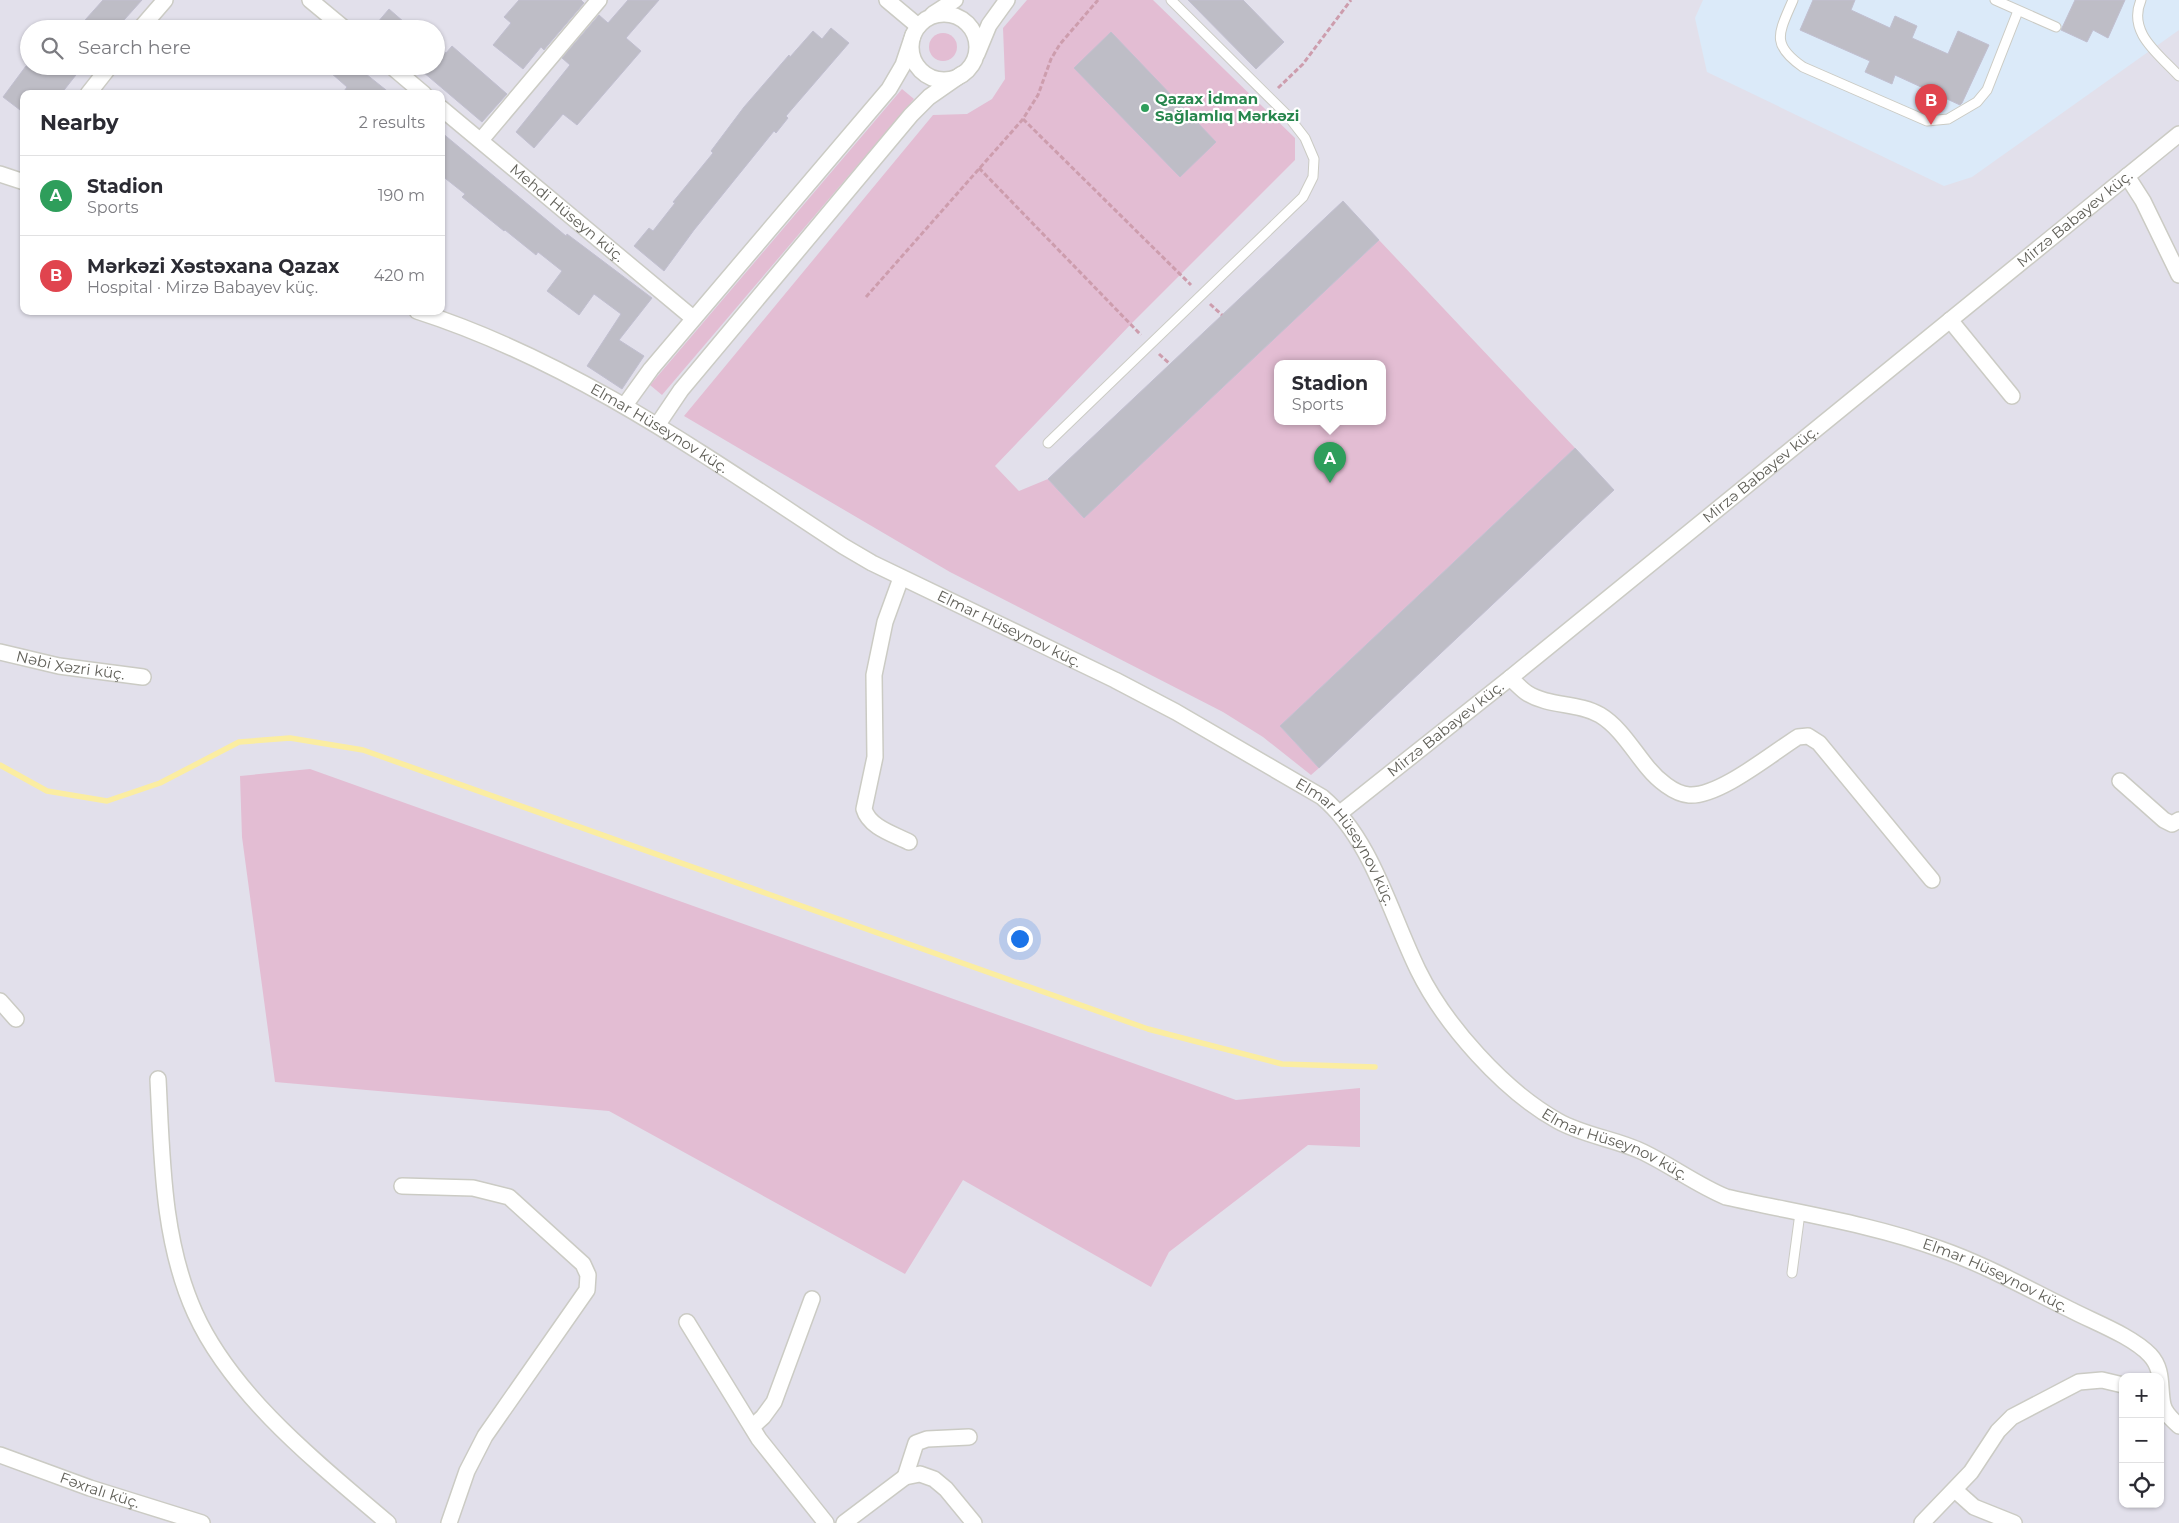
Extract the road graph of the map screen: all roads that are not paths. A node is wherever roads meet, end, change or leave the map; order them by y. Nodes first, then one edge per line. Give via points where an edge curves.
1 (165, 0) edge
2 (310, 0) edge
3 (599, 0) edge
4 (887, 0) edge
5 (955, 0) edge
6 (1007, 0) edge
7 (1171, 0) edge
8 (1793, 0) edge
9 (1995, 0) edge
10 (2141, 0) edge
11 (2018, 11) junction
12 (148, 20) edge
13 (334, 20) edge
14 (919, 27) junction
15 (2056, 27) dead end
16 (976, 57) junction
17 (962, 74) junction
18 (103, 75) edge
19 (402, 75) edge
20 (2179, 76) edge
21 (91, 90) edge
22 (419, 90) edge
23 (445, 111) edge
24 (2179, 134) edge
25 (481, 140) junction
26 (0, 174) edge
27 (2127, 176) junction
28 (20, 181) edge
29 (2179, 274) edge
30 (428, 315) edge
31 (693, 318) junction
32 (1950, 320) junction
33 (2012, 396) dead end
34 (625, 405) junction
35 (658, 424) junction
36 (1048, 442) dead end
37 (901, 578) junction
38 (0, 652) edge
39 (143, 677) dead end
40 (1510, 678) junction
41 (2120, 781) dead end
42 (1340, 813) junction
43 (2179, 820) edge
44 (909, 842) dead end
45 (1932, 880) dead end
46 (0, 1001) edge
47 (16, 1019) dead end
48 (158, 1079) dead end
49 (402, 1186) dead end
50 (1800, 1213) junction
51 (1792, 1273) dead end
52 (812, 1299) dead end
53 (687, 1322) dead end
54 (2159, 1373) edge
55 (2119, 1384) edge
56 (2164, 1408) edge
57 (2179, 1426) edge
58 (752, 1427) junction
59 (969, 1437) dead end
60 (0, 1455) edge
61 (905, 1477) junction
62 (1955, 1490) junction
63 (202, 1523) edge
64 (388, 1523) edge
65 (449, 1523) edge
66 (826, 1523) edge
67 (844, 1523) edge
68 (974, 1523) edge
69 (1922, 1523) edge
70 (2014, 1523) edge

1 - 12 street
2 - 13 street
3 - 25 street
4 - 14 street
5 - 14 street
6 - 16 street via 990,25
7 - 36 lane via 1288,116 1305,138 1314,159 1313,177 1303,197
8 - 11 lane via 1779,32 1780,45 1789,57 1803,67 1927,121 1948,119 1977,102 1987,90
9 - 11 lane
10 - 20 lane via 2136,20 2140,33
11 - 15 lane
14 - 16 street via 943,14 960,18 975,35
14 - 17 street via 912,56 923,73 943,80
14 - 31 street via 889,89
16 - 17 street
17 - 35 street via 929,97 911,115 681,390
18 - 21 street
19 - 22 street
23 - 25 street, Mehdi Hüseyn küç.
24 - 27 street, Mirzə Babayev küç.
25 - 31 street, Mehdi Hüseyn küç.
26 - 28 street
27 - 29 street
27 - 32 street, Mirzə Babayev küç.
30 - 34 street, Elmar Hüseynov küç. via 503,343
31 - 34 street
32 - 33 street
32 - 40 street, Mirzə Babayev küç.
34 - 35 street, Elmar Hüseynov küç.
35 - 37 street, Elmar Hüseynov küç. via 843,546
37 - 42 street, Elmar Hüseynov küç. via 1176,712 1322,797
37 - 44 street via 884,622 874,676 875,757 864,809 871,822
38 - 39 street, Nəbi Xəzri küç. via 59,666
40 - 42 street, Mirzə Babayev küç.
40 - 45 street via 1528,693 1600,715 1665,784 1686,795 1702,795 1722,787 1798,737 1808,736 1819,743
41 - 43 street via 2164,820 2172,824
42 - 50 street, Elmar Hüseynov küç. via 1380,883 1439,1009 1483,1060 1512,1086 1558,1120 1584,1133 1642,1152 1706,1189 1726,1197
46 - 47 street
48 - 64 street via 164,1194 172,1236 195,1313 250,1395 320,1465
49 - 65 street via 473,1188 510,1197 583,1264 588,1275 587,1290 485,1436 467,1471
50 - 51 lane
50 - 54 street, Elmar Hüseynov küç. via 1901,1236 1991,1270 2133,1343 2150,1355
52 - 58 street via 774,1402
53 - 58 street
55 - 62 street via 2102,1380 2079,1382 2012,1418 1998,1431
56 - 57 street, Elmar Hüseynov küç.
58 - 66 street
59 - 61 street via 927,1439 916,1443
60 - 63 street, Fəxralı küç. via 90,1488
61 - 67 street
61 - 68 street via 920,1474 934,1479
62 - 69 street
62 - 70 street via 1974,1507

